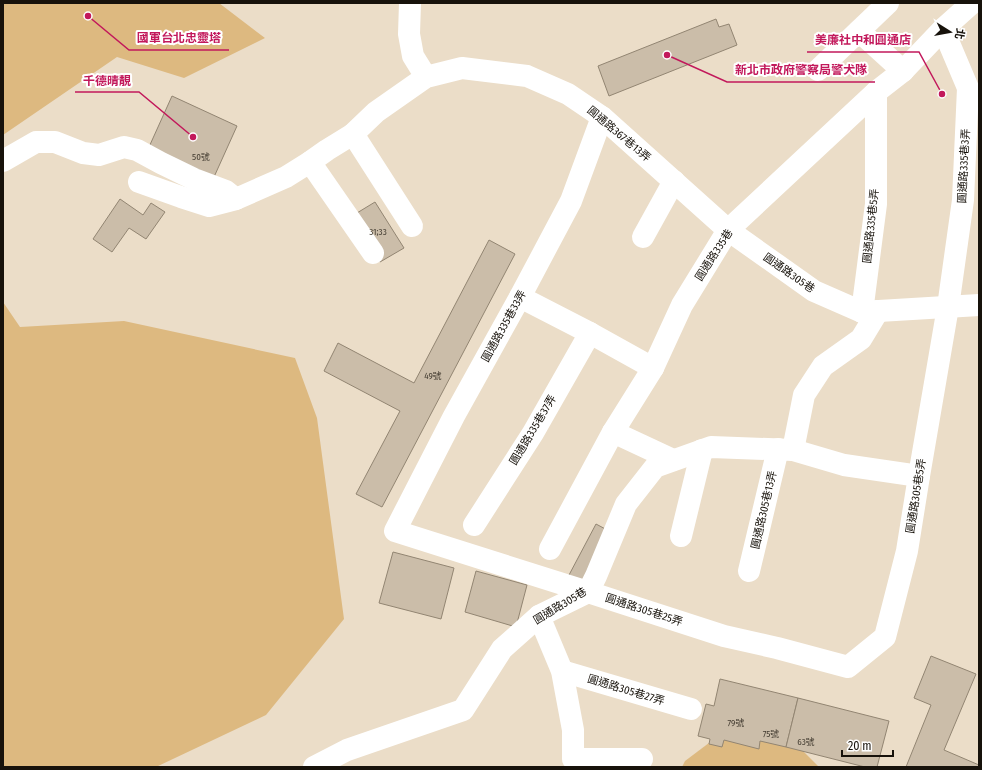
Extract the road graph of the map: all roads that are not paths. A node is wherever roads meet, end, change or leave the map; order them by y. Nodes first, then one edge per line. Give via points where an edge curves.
1 (410, 3) edge
2 (888, 3) edge
3 (972, 3) edge
4 (943, 29) junction
5 (859, 31) junction
6 (818, 70) dead end
7 (903, 71) junction
8 (426, 77) junction
9 (876, 92) junction
10 (602, 117) junction
11 (352, 134) junction
12 (3, 161) edge
13 (310, 162) junction
14 (674, 181) junction
15 (139, 182) dead end
16 (236, 199) junction
17 (412, 226) dead end
18 (728, 230) junction
19 (643, 237) dead end
20 (373, 253) dead end
21 (520, 297) junction
22 (979, 305) edge
23 (948, 307) junction
24 (870, 312) junction
25 (590, 333) junction
26 (652, 368) junction
27 (613, 432) junction
28 (702, 450) junction
29 (786, 450) junction
30 (674, 460) junction
31 (919, 476) junction
32 (474, 525) dead end
33 (395, 531) joint
34 (681, 536) dead end
35 (550, 550) dead end
36 (749, 571) dead end
37 (588, 592) junction
38 (539, 616) junction
39 (848, 667) joint
40 (562, 671) junction
41 (691, 709) dead end
42 (351, 754) edge
43 (642, 760) dead end
44 (314, 767) edge

1 - 8 street via 409,34 413,56
2 - 5 street
3 - 4 street, 圓通路335巷
4 - 7 street, 圓通路335巷
4 - 23 street, 圓通路335巷3弄 via 968,88 963,200
5 - 6 street
5 - 7 street
7 - 9 street, 圓通路335巷
8 - 10 street, 圓通路367巷13弄 via 462,68 527,76 568,94
8 - 11 street via 376,112
9 - 18 street, 圓通路335巷
9 - 24 street, 圓通路335巷5弄 via 876,204
10 - 14 street, 圓通路367巷13弄
10 - 21 street, 圓通路335巷33弄 via 571,201
11 - 13 street
11 - 17 street
12 - 16 street via 36,142 55,142 83,154 99,154 124,147 137,150 194,179 226,191
13 - 16 street via 286,177
13 - 20 street
14 - 18 street, 圓通路367巷13弄
14 - 19 street
15 - 16 street via 209,206
18 - 24 street, 圓通路305巷 via 814,291
18 - 26 street, 圓通路335巷 via 682,305
21 - 25 street
21 - 33 street, 圓通路335巷33弄 via 454,416
22 - 23 street, 圓通路305巷
23 - 24 street, 圓通路305巷
23 - 31 street, 圓通路305巷5弄
24 - 29 street via 861,338 823,366 804,395
25 - 26 street
25 - 32 street, 圓通路335巷37弄 via 533,433
26 - 27 street, 圓通路335巷
27 - 30 street
27 - 35 street, 圓通路335巷
28 - 29 street, 圓通路305巷 via 711,447
28 - 30 street, 圓通路305巷
28 - 34 street
29 - 31 street, 圓通路305巷 via 844,465
29 - 36 street, 圓通路305巷13弄
30 - 37 street, 圓通路305巷 via 655,467 626,504
31 - 39 street, 圓通路305巷5弄 via 907,551 885,637
33 - 37 street, 圓通路305巷25弄
37 - 38 street, 圓通路305巷
37 - 39 street, 圓通路305巷25弄 via 724,636
38 - 40 street
38 - 42 street, 圓通路305巷 via 502,649 463,710
40 - 41 street, 圓通路305巷27弄
40 - 43 street via 573,730 574,759
42 - 44 street, 圓通路305巷

